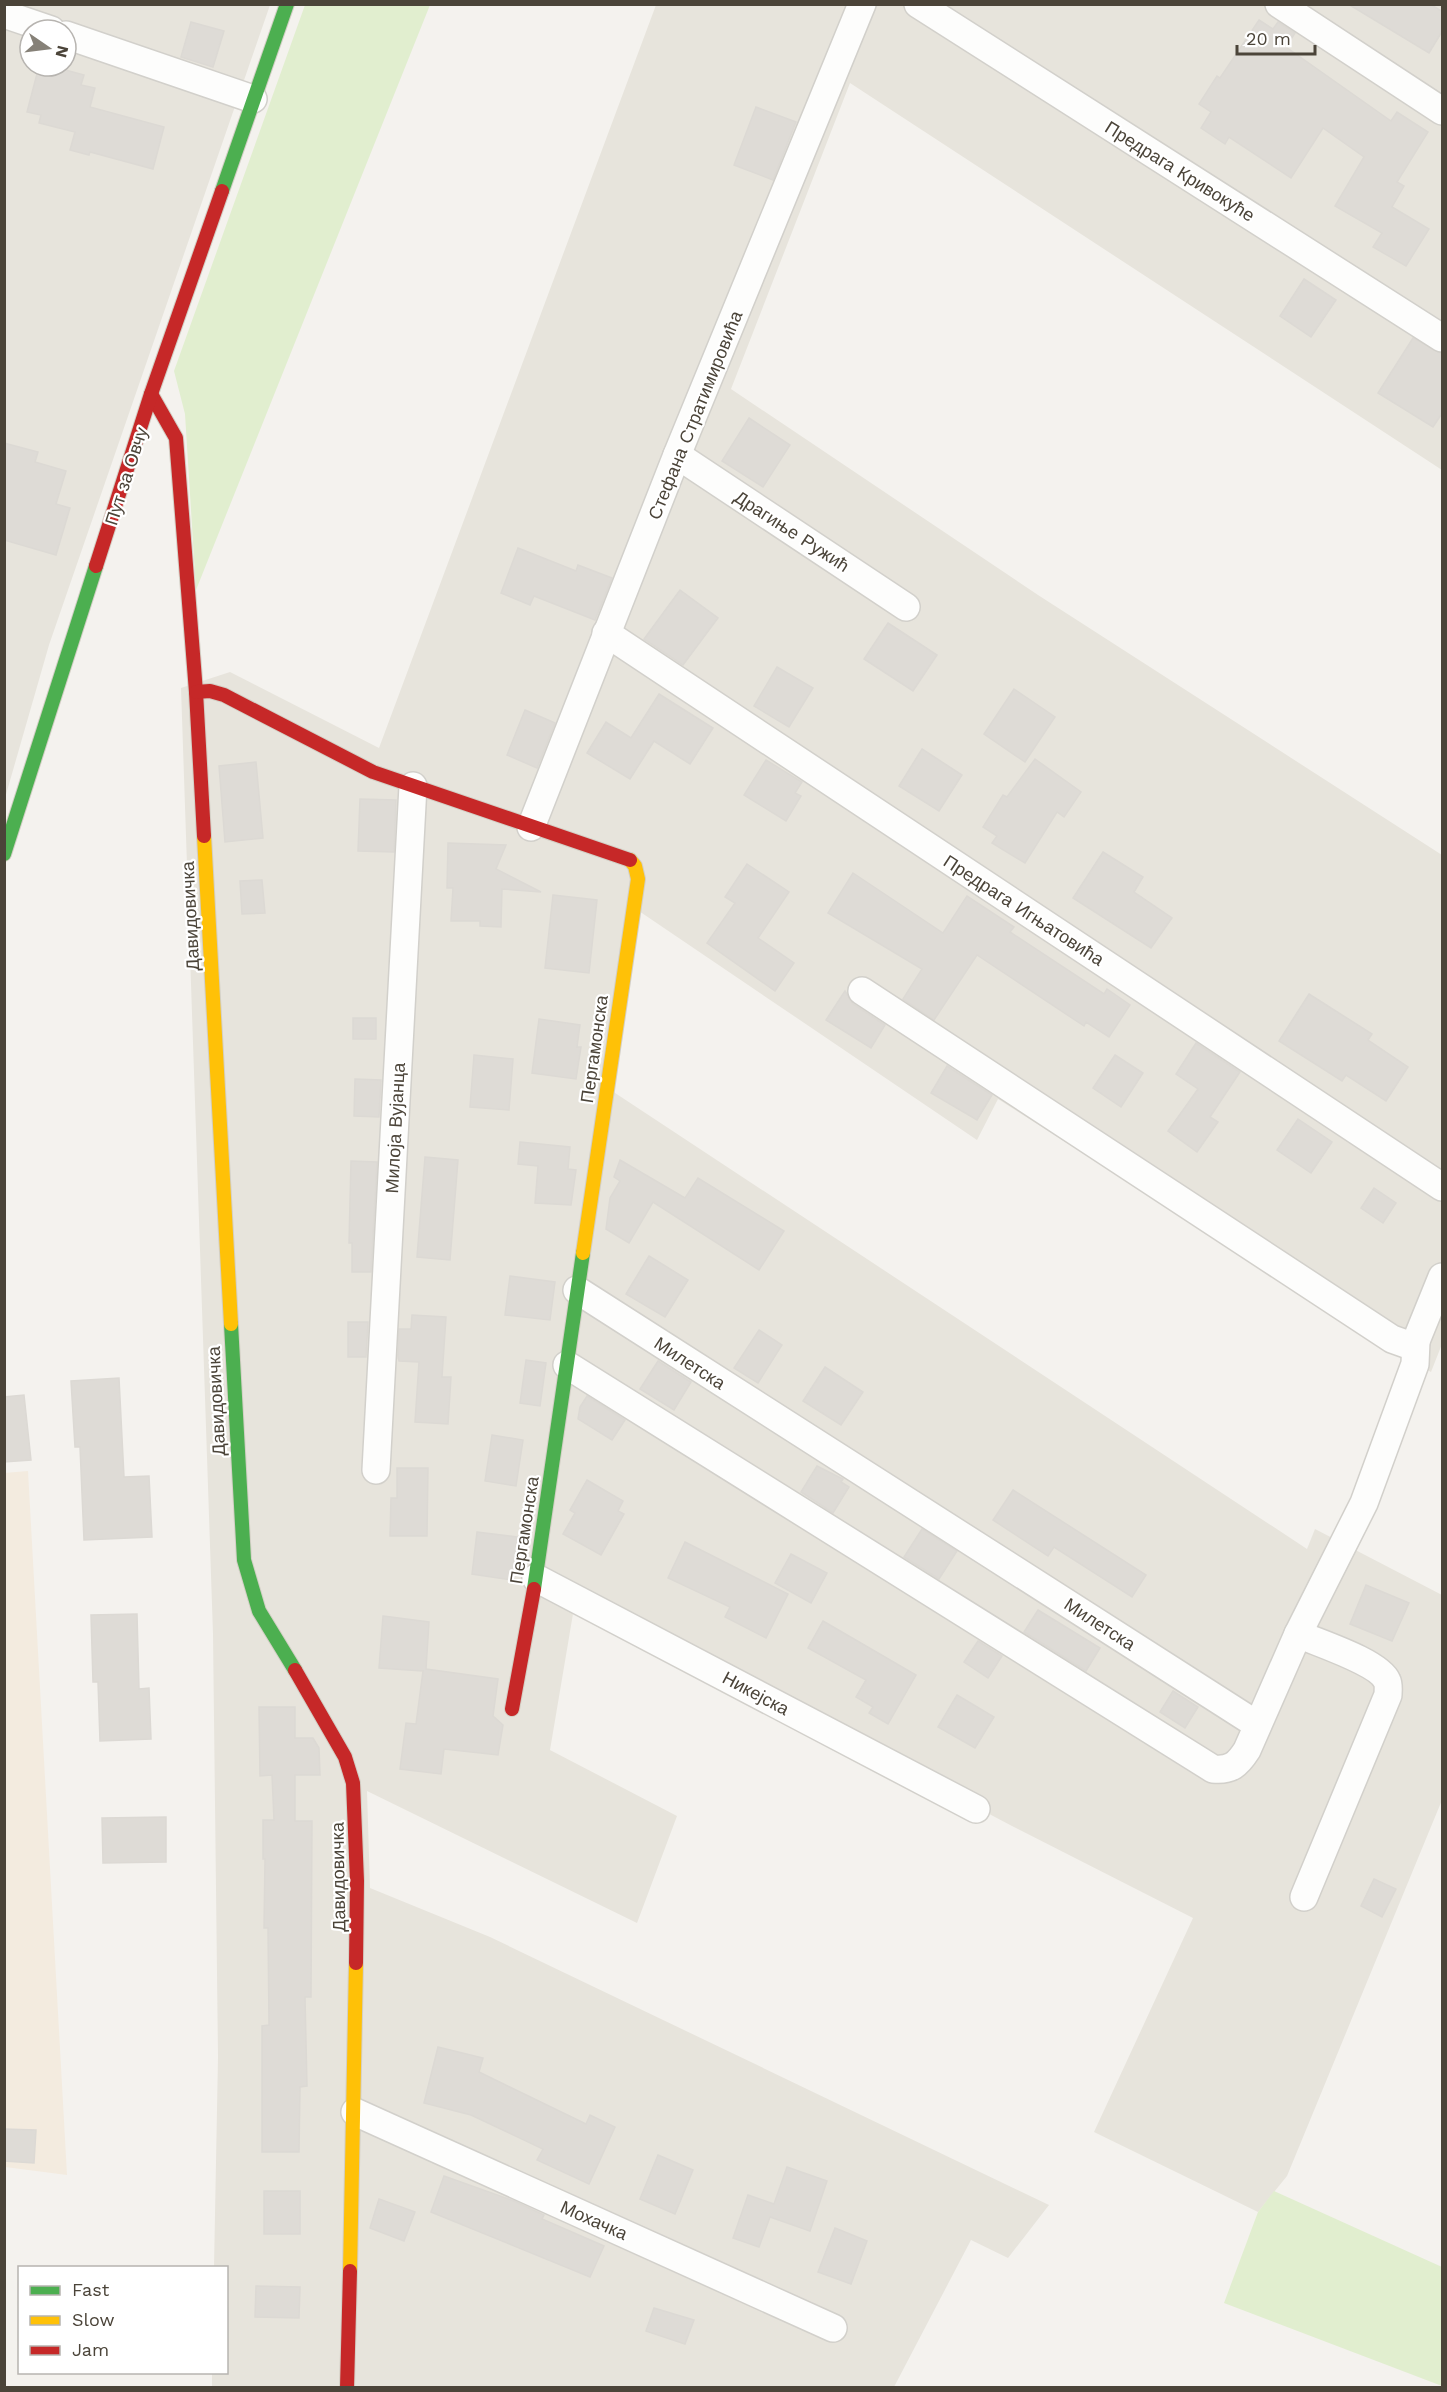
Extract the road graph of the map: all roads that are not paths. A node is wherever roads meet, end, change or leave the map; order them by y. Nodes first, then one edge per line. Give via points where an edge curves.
1 (287, 4) edge
2 (862, 4) edge
3 (918, 4) edge
4 (1279, 4) edge
5 (78, 39) edge
6 (253, 99) junction
7 (1443, 111) edge
8 (1443, 338) edge
9 (152, 394) junction
10 (677, 455) junction
11 (906, 607) dead end
12 (606, 633) junction
13 (196, 692) junction
14 (413, 786) junction
15 (531, 827) junction
16 (4, 854) edge
17 (862, 991) dead end
18 (1443, 1187) edge
19 (1443, 1277) edge
20 (577, 1290) junction
21 (1416, 1341) junction
22 (567, 1365) junction
23 (376, 1470) dead end
24 (536, 1578) junction
25 (1298, 1634) junction
26 (512, 1709) dead end
27 (1256, 1724) junction
28 (975, 1809) dead end
29 (1304, 1897) dead end
30 (355, 2112) junction
31 (833, 2328) dead end
32 (347, 2388) edge

1 - 6 street, Пут за Овчу
2 - 10 street, Стефана Стратимировића
3 - 8 street, Предрага Кривокуће
4 - 7 street
5 - 6 street
6 - 9 street, Пут за Овчу
9 - 13 street, Давидовичка via 176,438
9 - 16 street, Пут за Овчу
10 - 11 street, Драгиње Ружић
10 - 12 street, Стефана Стратимировића
12 - 15 street, Стефана Стратимировића
12 - 18 street, Предрага Игњатовића
13 - 14 street, Пергамонска via 224,695 350,762
13 - 30 street, Давидовичка via 244,1560 259,1611 333,1734 353,1783 357,1871
14 - 15 street, Пергамонска
14 - 23 street, Милоја Вујанца
15 - 20 street, Пергамонска via 626,857 633,861 638,879
17 - 21 street via 1392,1339 1406,1344
19 - 21 street
20 - 22 street, Пергамонска
20 - 27 street, Милетска
21 - 25 street via 1415,1364 1364,1503
22 - 24 street, Пергамонска
22 - 27 street via 1214,1769 1226,1771 1239,1763
24 - 26 street, Пергамонска
24 - 28 street, Никејска
25 - 27 street
25 - 29 street via 1368,1664 1383,1674 1388,1683 1388,1695
30 - 31 street, Мохачка
30 - 32 street, Давидовичка

